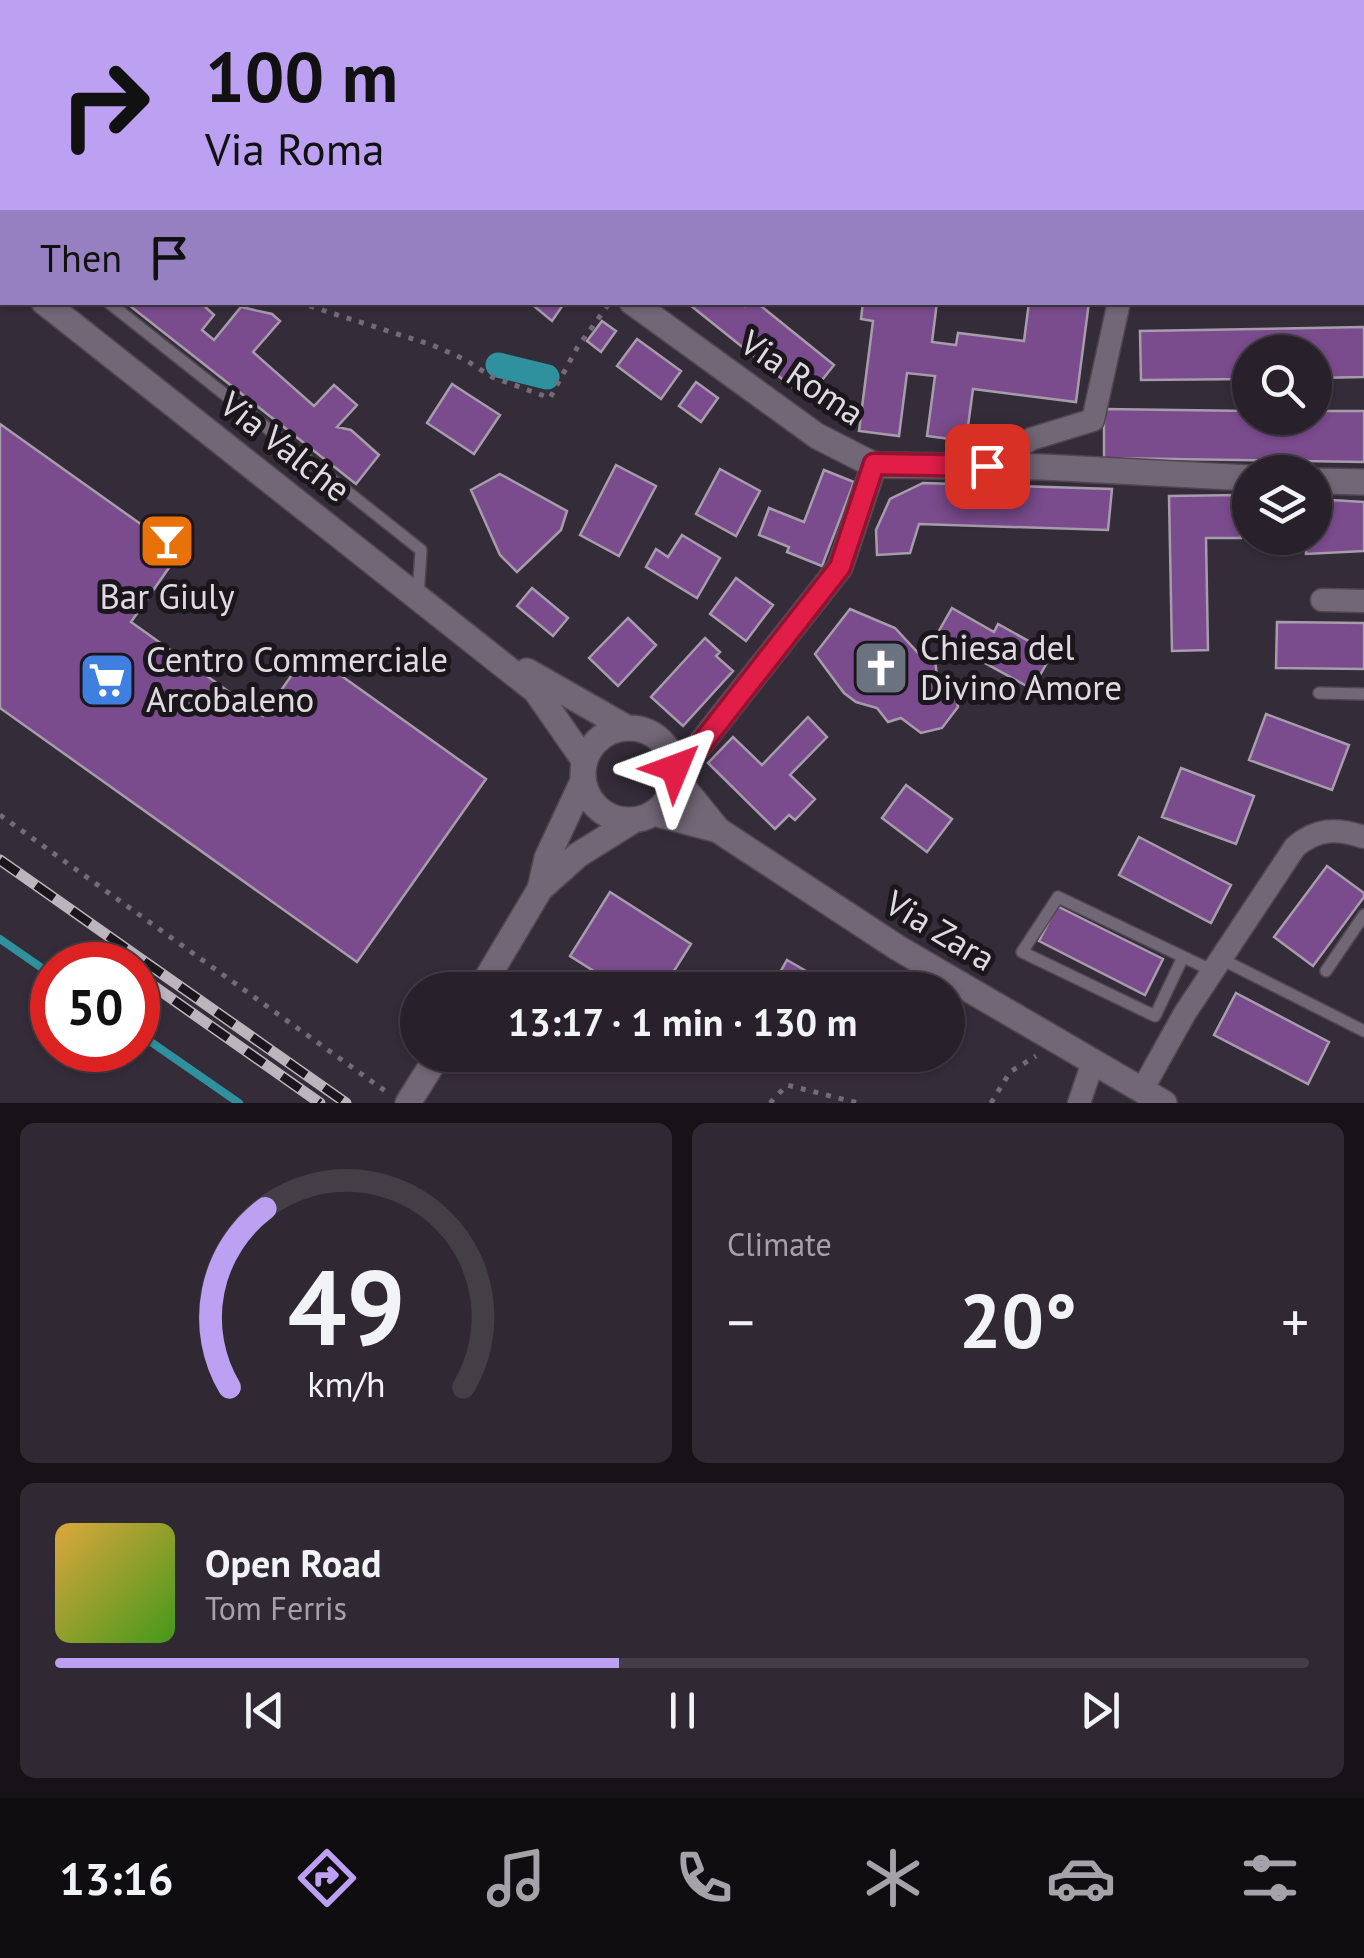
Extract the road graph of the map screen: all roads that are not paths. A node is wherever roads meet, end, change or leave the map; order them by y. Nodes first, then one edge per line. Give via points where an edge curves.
1 (48, 305) edge
2 (112, 305) edge
3 (636, 305) edge
4 (1118, 305) edge
5 (874, 464) junction
6 (987, 466) junction
7 (1232, 477) edge
8 (1332, 481) edge
9 (1364, 482) edge
10 (418, 596) junction
11 (1322, 600) dead end
12 (1364, 601) edge
13 (483, 647) junction
14 (1320, 693) dead end
15 (1364, 694) edge
16 (627, 728) junction
17 (674, 768) junction
18 (584, 771) junction
19 (644, 817) junction
20 (718, 830) junction
21 (1364, 836) edge
22 (540, 889) junction
23 (1364, 915) edge
24 (1183, 956) junction
25 (1217, 965) junction
26 (1326, 971) dead end
27 (491, 972) edge
28 (1364, 1030) edge
29 (1093, 1062) junction
30 (424, 1072) edge
31 (1153, 1097) edge
32 (402, 1100) edge
33 (1078, 1103) edge

1 - 10 main road, Via Valche
2 - 10 lane via 421,550
3 - 5 main road, Via Roma via 817,436
4 - 6 street via 1093,420 1031,439
5 - 6 main road, Via Roma
5 - 17 main road via 840,567 698,748
6 - 7 main road, Via Roma
8 - 9 main road
10 - 13 main road, Via Valche
11 - 12 street
13 - 16 main road, Via Valche
13 - 18 main road, Via Valche via 536,691
14 - 15 lane
16 - 17 main road via 654,735
16 - 18 main road via 600,738
17 - 19 main road via 668,798
17 - 20 main road, Via Zara
18 - 19 main road via 586,793 601,811 622,820
18 - 22 main road
19 - 20 main road, Via Zara
19 - 22 main road via 578,855
20 - 29 main road, Via Zara via 898,948
21 - 25 street via 1328,830 1295,847
22 - 27 main road
23 - 26 lane
24 - 24 lane via 1155,1016 1022,952 1058,896
24 - 25 lane
25 - 28 lane
25 - 31 street
29 - 31 main road, Via Zara
29 - 33 street
30 - 32 main road

